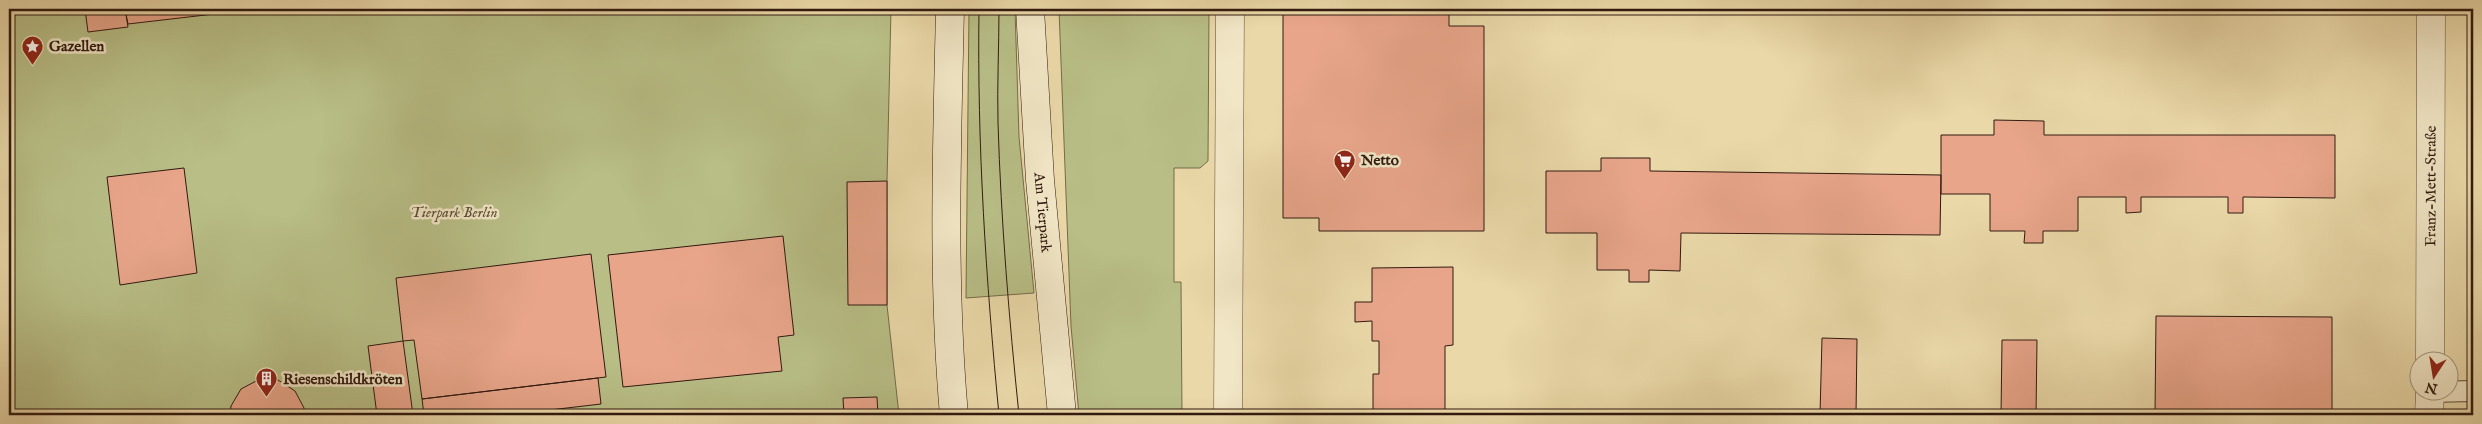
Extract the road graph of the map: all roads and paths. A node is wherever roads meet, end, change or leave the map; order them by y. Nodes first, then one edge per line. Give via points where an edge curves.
1 (950, 9) edge
2 (1030, 9) edge
3 (1230, 9) edge
4 (2431, 9) edge
5 (2430, 352) edge
6 (2460, 391) edge
7 (2473, 391) edge
8 (2430, 402) edge
9 (954, 415) edge
10 (1062, 415) edge
11 (1228, 415) edge
12 (2429, 415) edge

1 - 9 main road via 945,222
2 - 10 main road, Am Tierpark via 1040,180
3 - 11 main road
4 - 5 main road, Franz-Mett-Straße
6 - 7 lane
8 - 12 main road

